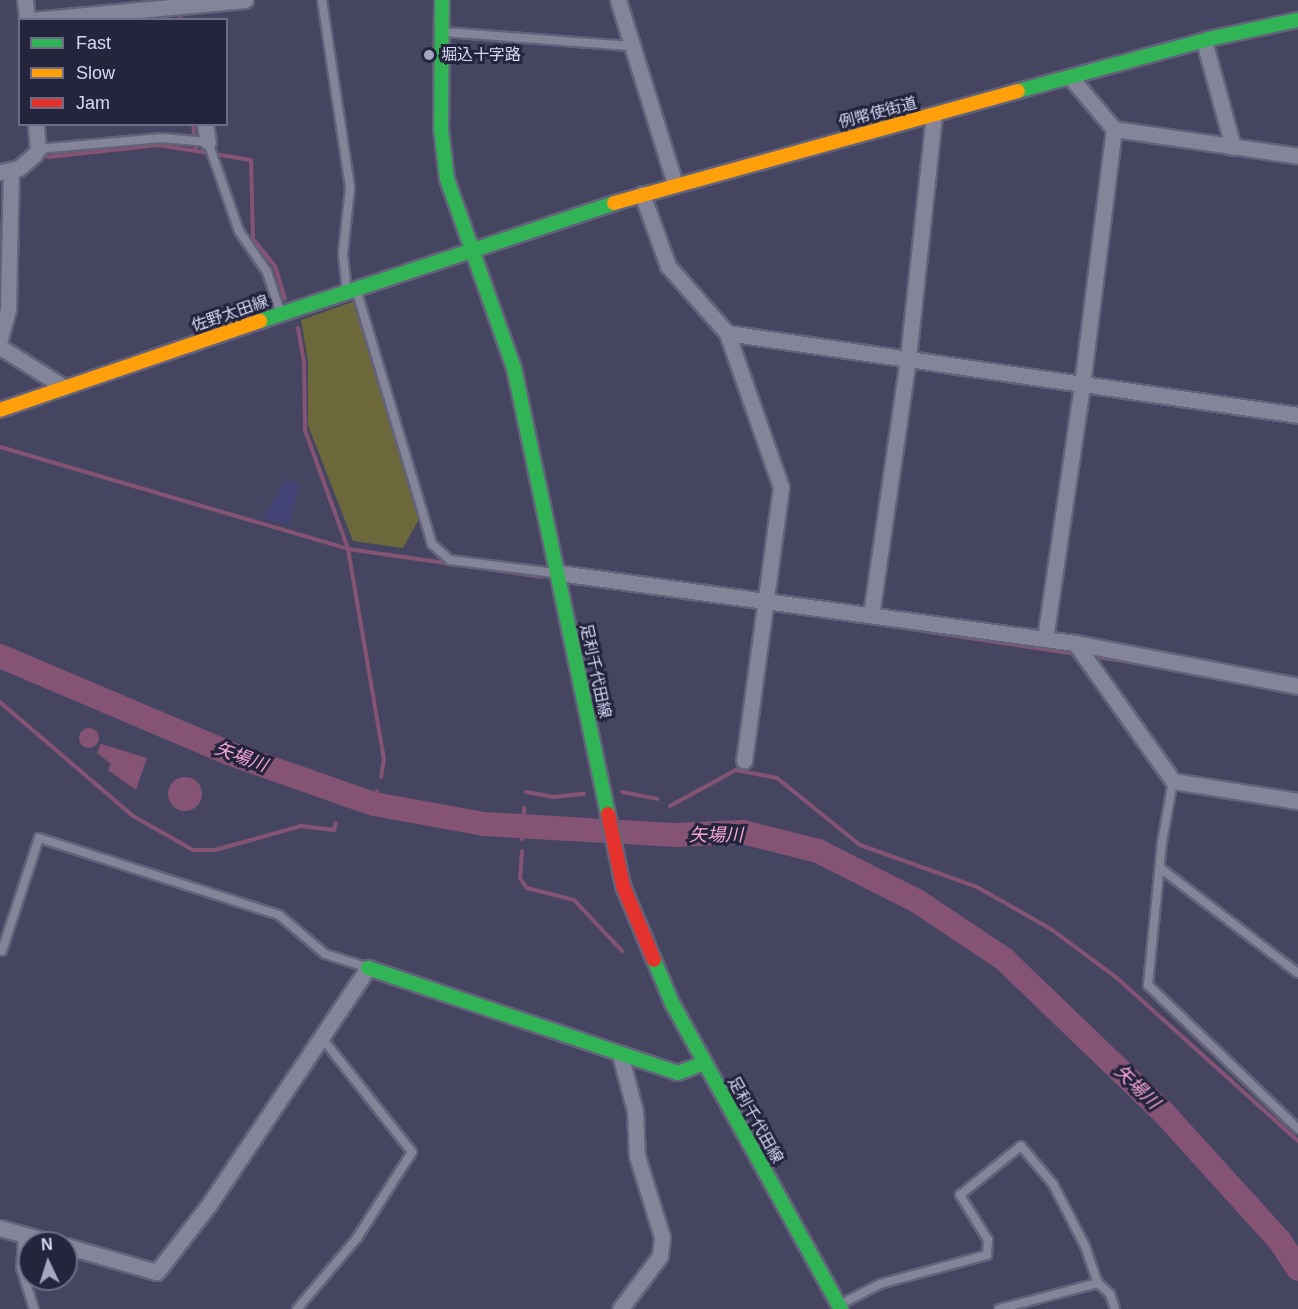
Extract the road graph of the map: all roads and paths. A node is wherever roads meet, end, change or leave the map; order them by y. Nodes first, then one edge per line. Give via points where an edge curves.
1 (25, 0) edge
2 (245, 0) edge
3 (322, 0) edge
4 (442, 0) edge
5 (618, 0) edge
6 (191, 8) edge
7 (27, 18) edge
8 (59, 18) edge
9 (1298, 20) edge
10 (443, 32) junction
11 (1204, 41) junction
12 (634, 46) junction
13 (1072, 79) junction
14 (934, 116) junction
15 (36, 126) edge
16 (205, 126) edge
17 (1114, 129) junction
18 (208, 142) junction
19 (1233, 147) junction
20 (38, 148) junction
21 (1298, 156) edge
22 (6, 171) edge
23 (675, 184) junction
24 (642, 194) junction
25 (470, 249) junction
26 (352, 290) junction
27 (281, 314) junction
28 (727, 333) junction
29 (0, 339) edge
30 (0, 347) edge
31 (908, 358) junction
32 (1082, 385) junction
33 (64, 387) junction
34 (0, 410) edge
35 (1298, 415) edge
36 (559, 573) junction
37 (765, 602) junction
38 (872, 615) junction
39 (1045, 639) junction
40 (1075, 643) junction
41 (1298, 686) edge
42 (744, 761) dead end
43 (1173, 781) junction
44 (1298, 801) edge
45 (1160, 867) junction
46 (2, 951) dead end
47 (368, 968) junction
48 (1298, 973) edge
49 (322, 1038) junction
50 (620, 1054) junction
51 (704, 1063) junction
52 (1298, 1129) edge
53 (0, 1228) edge
54 (18, 1233) edge
55 (78, 1249) edge
56 (1098, 1282) junction
57 (26, 1291) edge
58 (840, 1307) edge
59 (34, 1309) edge
60 (297, 1309) edge
61 (620, 1309) edge
62 (999, 1309) edge
63 (1115, 1309) edge

1 - 7 street
2 - 6 street
3 - 26 lane via 350,188 343,254
4 - 10 main road, 足利千代田線
5 - 12 street
6 - 8 street
9 - 11 main road, 例幣使街道
10 - 12 lane
10 - 25 main road, 足利千代田線 via 444,158 453,203
11 - 13 main road, 例幣使街道
11 - 19 street
12 - 23 street
13 - 14 main road, 例幣使街道
13 - 17 street
14 - 23 main road, 例幣使街道
14 - 31 street
15 - 20 street
16 - 18 street
17 - 19 street
17 - 32 street
18 - 20 lane via 162,138
18 - 27 lane via 240,231 267,272
19 - 21 street
20 - 22 street via 29,160
22 - 29 street via 8,309
23 - 24 main road, 例幣使街道
24 - 25 main road, 例幣使街道
24 - 28 street via 668,266
25 - 26 main road, 佐野太田線
25 - 36 main road, 足利千代田線 via 514,368
26 - 27 main road, 佐野太田線
26 - 36 lane via 432,543 450,560
27 - 33 main road, 佐野太田線
28 - 31 street
28 - 37 street via 781,487 780,519
30 - 33 street
31 - 32 street
31 - 38 street
32 - 35 street
32 - 39 street
33 - 34 main road, 佐野太田線
36 - 37 street
36 - 51 main road, 足利千代田線 via 623,886 643,941
37 - 38 street
37 - 42 street
38 - 39 street
39 - 40 street
40 - 41 street
40 - 43 street
43 - 44 street
43 - 45 lane
45 - 48 lane
45 - 52 lane via 1148,985
46 - 47 lane via 39,838 279,915 325,954
47 - 49 street
47 - 50 main road
49 - 55 street via 208,1206 156,1272
49 - 60 lane via 412,1152 357,1238
50 - 51 main road via 678,1073
50 - 61 street via 635,1111 637,1156 662,1237 660,1256
51 - 58 main road, 足利千代田線
53 - 54 street
56 - 58 lane via 1085,1246 1053,1184 1021,1146 960,1195 988,1240 987,1255 880,1284
56 - 62 lane
56 - 63 lane via 1110,1294
57 - 59 lane

